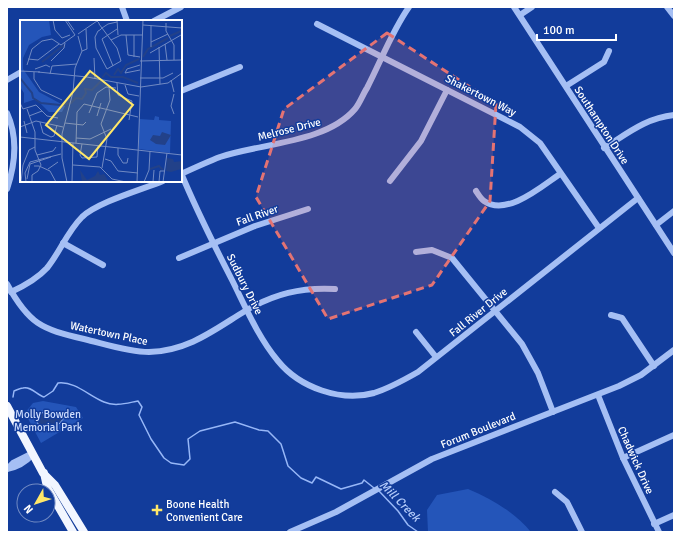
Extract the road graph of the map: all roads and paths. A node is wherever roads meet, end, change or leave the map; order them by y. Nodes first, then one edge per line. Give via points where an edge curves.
1 (122, 7) edge
2 (181, 7) edge
3 (409, 7) edge
4 (514, 7) edge
5 (532, 7) edge
6 (667, 7) edge
7 (520, 15) junction
8 (674, 16) edge
9 (127, 20) edge
10 (156, 20) edge
11 (317, 24) dead end
12 (609, 51) dead end
13 (383, 58) junction
14 (240, 67) dead end
15 (20, 73) edge
16 (7, 80) edge
17 (566, 86) junction
18 (447, 90) junction
19 (182, 91) edge
20 (7, 113) edge
21 (674, 115) edge
22 (18, 146) edge
23 (604, 148) junction
24 (182, 174) edge
25 (560, 174) junction
26 (182, 176) edge
27 (390, 181) dead end
28 (160, 182) edge
29 (7, 190) edge
30 (476, 191) dead end
31 (638, 198) junction
32 (308, 209) dead end
33 (674, 211) edge
34 (656, 225) junction
35 (599, 228) junction
36 (63, 243) junction
37 (213, 243) junction
38 (416, 252) dead end
39 (674, 254) edge
40 (179, 258) dead end
41 (103, 265) dead end
42 (7, 284) edge
43 (335, 289) dead end
44 (11, 292) junction
45 (246, 311) junction
46 (495, 311) junction
47 (612, 315) dead end
48 (416, 332) dead end
49 (674, 350) edge
50 (436, 358) junction
51 (654, 366) junction
52 (313, 387) joint
53 (598, 395) junction
54 (7, 406) edge
55 (553, 412) junction
56 (674, 435) edge
57 (33, 454) junction
58 (623, 458) junction
59 (7, 469) edge
60 (43, 473) junction
61 (45, 483) edge
62 (555, 492) dead end
63 (56, 502) edge
64 (56, 504) edge
65 (674, 515) edge
66 (79, 523) junction
67 (654, 524) junction
68 (73, 532) edge
69 (84, 532) edge
70 (290, 532) edge
71 (582, 532) edge
72 (659, 532) edge

1 - 9 street
2 - 10 street
3 - 13 street, Melrose Drive via 399,21
4 - 7 street, Southampton Drive
5 - 7 street
6 - 8 street
7 - 17 street, Southampton Drive
11 - 13 street, Shakertown Way
12 - 17 street via 604,62
13 - 18 street, Shakertown Way
13 - 24 street, Melrose Drive via 356,108 337,125 316,135 220,157
14 - 19 street
15 - 16 street
17 - 23 street, Southampton Drive
18 - 25 street, Shakertown Way via 520,127 540,143
18 - 27 street via 421,141
20 - 22 street
21 - 23 street via 649,120
22 - 29 street
23 - 31 street, Southampton Drive
25 - 30 street via 516,202 500,206 483,201
25 - 35 street, Shakertown Way
26 - 37 street, Sudbury Drive
28 - 36 street via 99,206 83,216
31 - 34 street, Southampton Drive
31 - 35 street, Fall River Drive
32 - 37 street, Fall River
33 - 34 street
34 - 39 street, Southampton Drive
35 - 46 street, Fall River Drive
36 - 41 street
36 - 44 street via 47,268 28,284
37 - 40 street, Fall River
37 - 45 street, Sudbury Drive
38 - 46 street via 432,250 452,258
42 - 44 street, Watertown Place
43 - 45 street, Watertown Place via 312,288 292,292
44 - 45 street, Watertown Place via 32,320 47,329 149,352 185,346
45 - 52 street, Sudbury Drive via 279,362 294,377
46 - 50 street, Fall River Drive
46 - 55 street via 531,359
47 - 51 street via 622,318
48 - 50 street
49 - 51 street, Forum Boulevard
50 - 52 street, Fall River Drive via 398,384 373,393 338,394
51 - 53 street, Forum Boulevard via 641,375
53 - 55 street, Forum Boulevard
53 - 58 street, Chadwick Drive
54 - 57 main road
55 - 70 street, Forum Boulevard via 432,459 336,512
56 - 58 street
57 - 59 street via 16,467
57 - 60 main road
58 - 67 street, Chadwick Drive
60 - 61 main road
60 - 66 main road via 55,485
62 - 71 street via 566,502
63 - 66 main road via 60,502 70,517
64 - 68 main road
65 - 67 street
66 - 69 main road
67 - 72 street, Chadwick Drive

